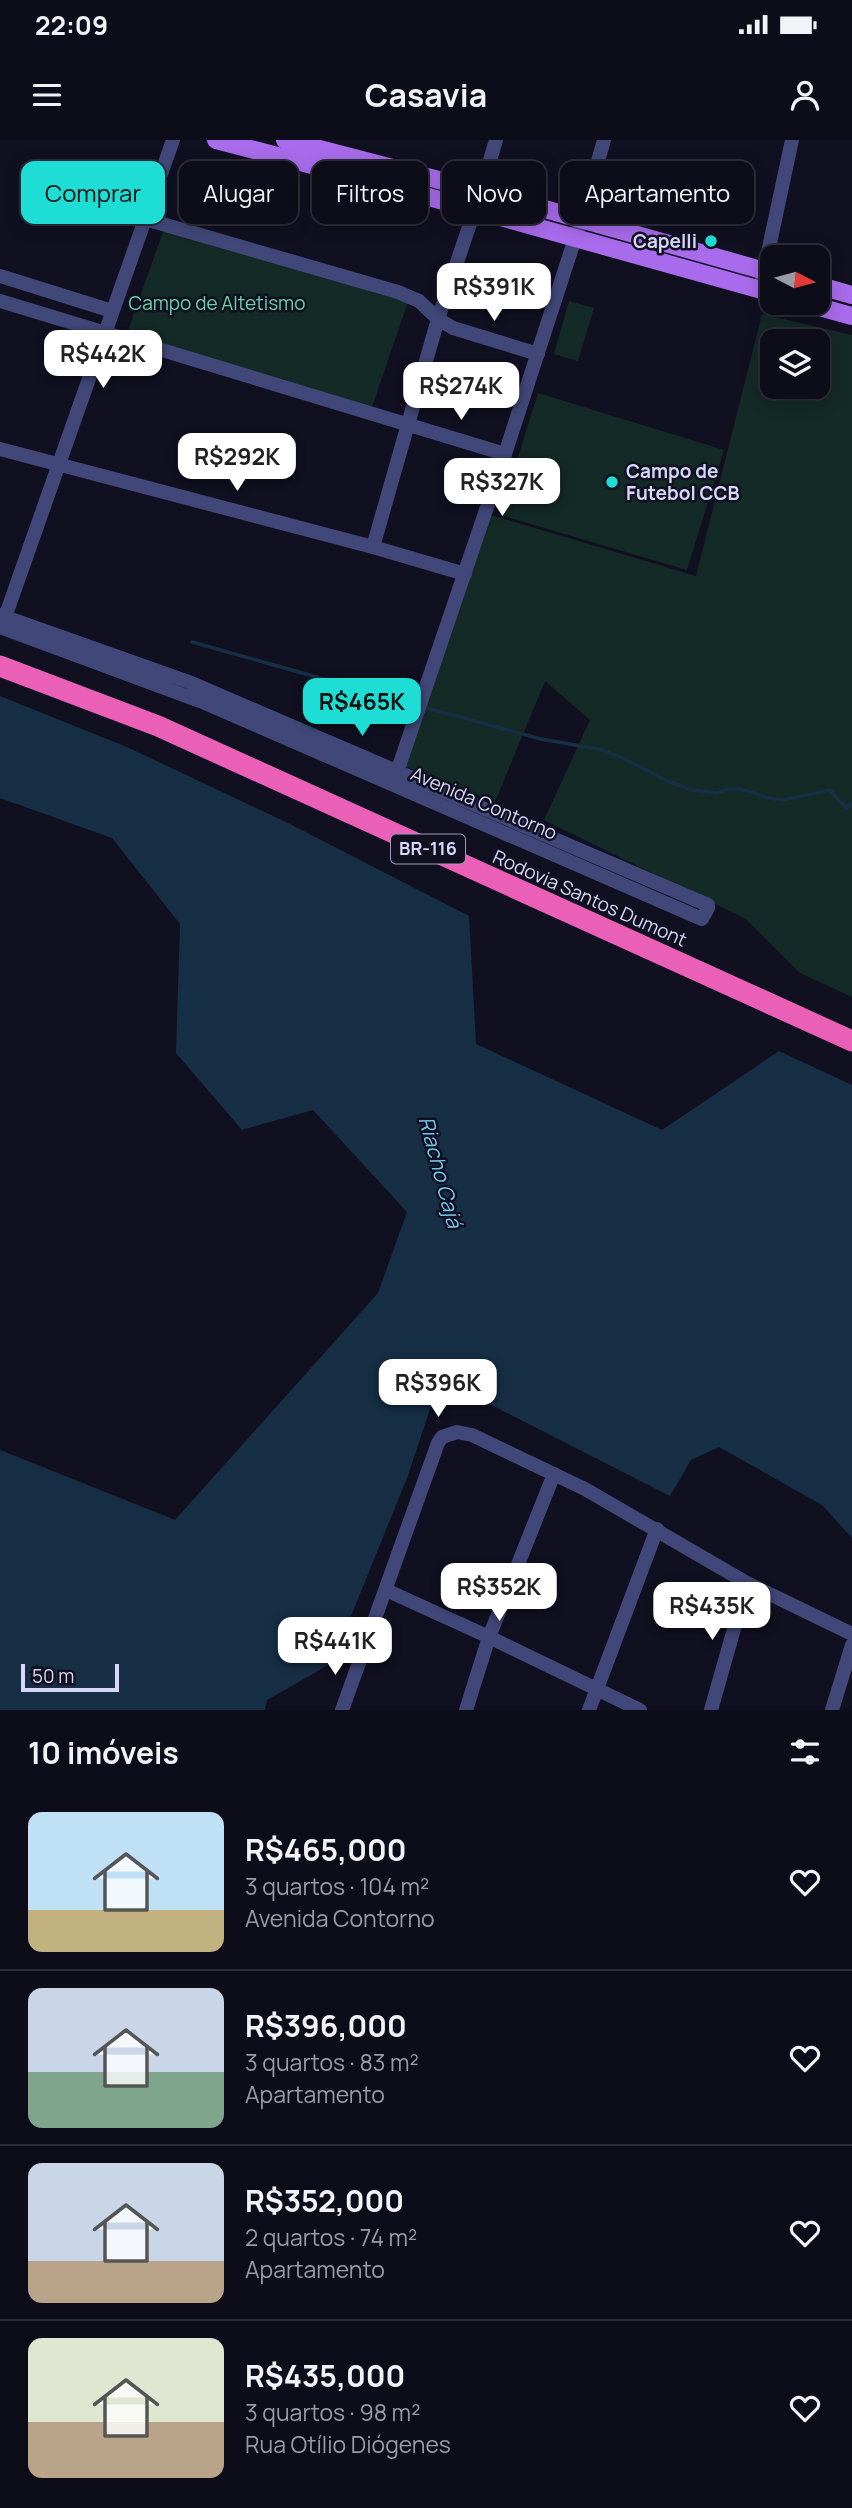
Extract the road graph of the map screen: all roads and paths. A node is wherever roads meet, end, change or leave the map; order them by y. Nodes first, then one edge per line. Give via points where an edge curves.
1 (173, 140) edge
2 (216, 140) edge
3 (285, 140) edge
4 (496, 140) edge
5 (604, 140) edge
6 (792, 140) edge
7 (321, 161) edge
8 (336, 161) edge
9 (490, 161) edge
10 (598, 161) edge
11 (165, 163) edge
12 (143, 224) edge
13 (162, 224) edge
14 (471, 224) edge
15 (523, 224) edge
16 (580, 224) edge
17 (595, 224) edge
18 (575, 238) junction
19 (773, 245) edge
20 (760, 270) edge
21 (0, 276) edge
22 (830, 289) edge
23 (760, 290) edge
24 (852, 295) edge
25 (0, 301) edge
26 (830, 310) edge
27 (112, 311) junction
28 (852, 316) edge
29 (438, 319) junction
30 (104, 332) junction
31 (538, 354) junction
32 (407, 423) junction
33 (0, 449) edge
34 (505, 454) junction
35 (60, 465) junction
36 (373, 547) junction
37 (465, 574) junction
38 (2, 622) edge
39 (0, 666) edge
40 (395, 779) junction
41 (708, 905) dead end
42 (852, 1041) edge
43 (554, 1474) junction
44 (657, 1529) junction
45 (747, 1583) junction
46 (386, 1590) junction
47 (852, 1634) edge
48 (489, 1637) junction
49 (852, 1645) edge
50 (597, 1690) junction
51 (342, 1710) edge
52 (466, 1710) edge
53 (589, 1710) edge
54 (640, 1710) edge
55 (711, 1710) edge
56 (832, 1710) edge

1 - 11 street
2 - 7 main road
3 - 8 main road
4 - 9 street
5 - 10 street
6 - 19 street
12 - 27 street
13 - 29 street via 398,292 419,301
14 - 29 street
15 - 18 main road
16 - 18 street
17 - 20 main road
18 - 23 main road
18 - 31 street
21 - 27 street
22 - 24 main road
25 - 30 street
26 - 28 main road
27 - 30 street
29 - 31 street via 471,335
29 - 32 street
30 - 32 street
30 - 35 street
31 - 34 street
32 - 34 street
32 - 36 street
33 - 35 street
34 - 37 street
35 - 36 street
35 - 38 street
36 - 37 street
37 - 40 street
38 - 40 street, Avenida Contorno
39 - 42 highway, Rodovia Santos Dumont / BR-116 via 158,726
40 - 41 street, Avenida Contorno via 554,847
43 - 44 street
43 - 46 street via 472,1435 457,1432 442,1437
43 - 48 street
44 - 45 street
44 - 50 street
45 - 47 street
45 - 55 street
46 - 48 street
46 - 51 street
48 - 50 street
48 - 52 street
49 - 56 street
50 - 53 street
50 - 54 street

